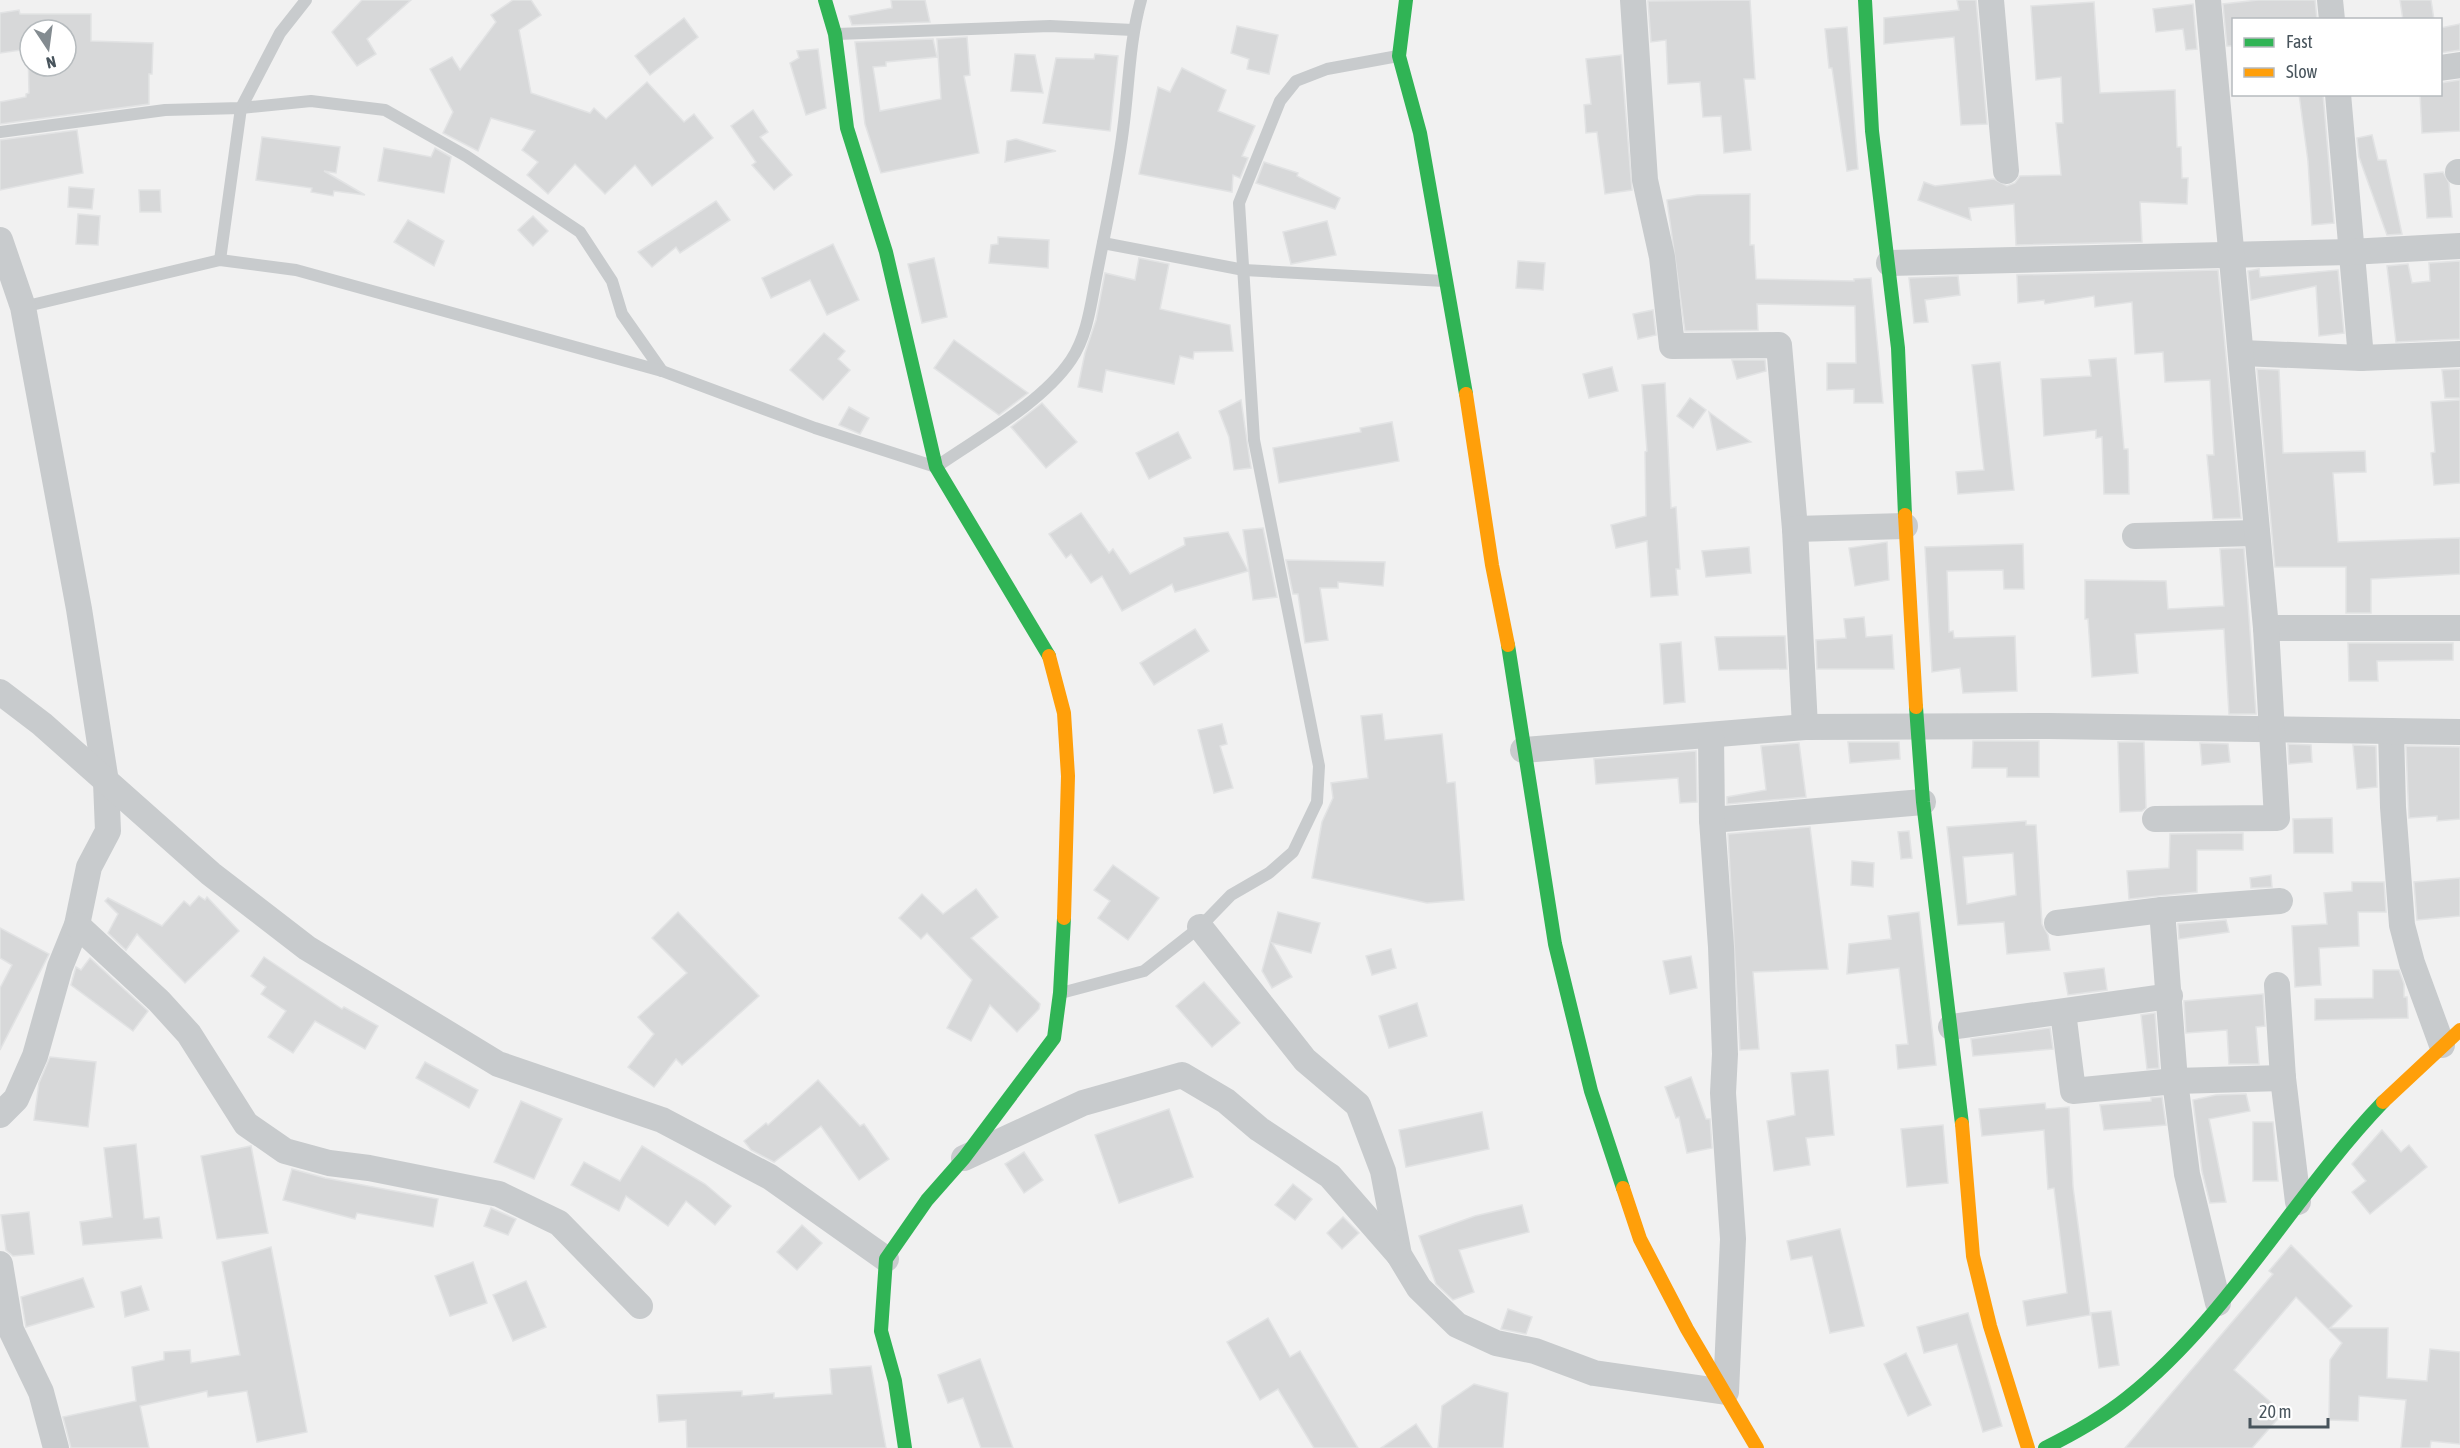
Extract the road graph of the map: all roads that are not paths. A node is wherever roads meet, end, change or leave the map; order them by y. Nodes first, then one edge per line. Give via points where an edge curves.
1 (306, 0) edge
2 (825, 0) edge
3 (1141, 0) edge
4 (1406, 0) edge
5 (1633, 0) edge
6 (1865, 0) edge
7 (1991, 0) edge
8 (2208, 0) edge
9 (2330, 0) edge
10 (2332, 18) edge
11 (1132, 30) junction
12 (835, 34) junction
13 (1399, 56) junction
14 (2460, 65) edge
15 (2442, 68) edge
16 (2225, 85) edge
17 (2338, 96) edge
18 (241, 108) junction
19 (0, 132) edge
20 (2006, 171) dead end
21 (0, 240) edge
22 (1103, 243) junction
23 (2460, 246) edge
24 (2350, 252) junction
25 (2230, 255) junction
26 (220, 260) junction
27 (1889, 263) junction
28 (1244, 270) junction
29 (1445, 281) junction
30 (11, 308) edge
31 (2242, 353) junction
32 (2460, 354) edge
33 (2361, 358) junction
34 (662, 371) junction
35 (936, 467) junction
36 (1905, 526) junction
37 (1795, 529) junction
38 (2257, 533) junction
39 (2135, 536) dead end
40 (2266, 628) junction
41 (2460, 628) edge
42 (0, 693) edge
43 (1918, 726) junction
44 (1805, 727) junction
45 (2270, 727) junction
46 (2391, 731) junction
47 (2460, 732) edge
48 (1711, 736) junction
49 (1523, 750) junction
50 (106, 782) junction
51 (1923, 802) junction
52 (2155, 819) dead end
53 (1712, 820) junction
54 (2280, 901) dead end
55 (2162, 910) junction
56 (2057, 922) dead end
57 (77, 925) junction
58 (1200, 927) junction
59 (2277, 985) dead end
60 (1060, 993) junction
61 (2170, 996) junction
62 (2063, 1012) junction
63 (1951, 1027) junction
64 (2451, 1037) edge
65 (2283, 1078) junction
66 (2175, 1081) junction
67 (0, 1115) edge
68 (964, 1158) junction
69 (2298, 1202) junction
70 (1399, 1255) junction
71 (886, 1259) junction
72 (0, 1264) edge
73 (3, 1296) edge
74 (2218, 1303) junction
75 (640, 1306) dead end
76 (1726, 1392) junction
77 (56, 1448) edge
78 (905, 1448) edge
79 (1756, 1448) edge
80 (2028, 1448) edge
81 (2045, 1448) edge

1 - 18 lane via 280,33
2 - 12 street
3 - 11 lane
4 - 13 street
5 - 37 street via 1645,180 1662,257 1672,346 1779,345
6 - 27 street via 1864,35 1878,193
7 - 20 street
8 - 16 street
9 - 10 street
11 - 12 lane via 1050,26
11 - 22 lane via 1124,129
12 - 35 street via 847,128 886,252
13 - 28 lane via 1317,73 1296,81 1280,101 1239,203
13 - 29 street via 1420,133
14 - 15 street
16 - 25 street
17 - 24 street
18 - 19 lane via 165,110
18 - 26 lane
18 - 34 lane via 311,101 385,110 466,156 580,232 612,281 622,314
21 - 30 street
22 - 28 lane
22 - 35 lane via 1086,327 1072,359 1026,405
23 - 24 street
24 - 25 street
24 - 33 street
25 - 27 street
25 - 31 street
26 - 30 lane
26 - 34 lane via 296,270
27 - 36 street via 1898,352
28 - 29 lane
28 - 58 lane via 1254,440 1319,766 1317,802 1293,852 1269,873 1231,895
29 - 49 street
30 - 50 street via 78,609
31 - 33 street
31 - 38 street
32 - 33 street
34 - 35 lane via 815,428
35 - 60 street via 1048,654 1064,713 1068,787
36 - 37 street
36 - 43 street
37 - 44 street
38 - 39 street
38 - 40 street
40 - 41 street
40 - 45 street
42 - 50 street via 42,724
43 - 44 street
43 - 45 street
43 - 51 street
44 - 48 street
45 - 46 street
45 - 52 street via 2277,818
46 - 47 street
46 - 64 street via 2402,925 2412,963
48 - 49 street
48 - 53 street
49 - 76 street via 1556,944 1591,1091 1640,1239 1687,1329
50 - 57 street via 108,831 89,867
50 - 71 street via 211,874 307,948 498,1064 662,1120 770,1177
51 - 53 street
51 - 63 street
53 - 76 street via 1733,1239
54 - 55 street
55 - 56 street
55 - 61 street
57 - 67 street via 60,967 36,1056 16,1099
57 - 75 street via 189,1034 246,1124 285,1151 329,1163 500,1194 559,1222
58 - 60 lane via 1144,971
58 - 70 street via 1305,1060 1358,1105 1383,1171
59 - 65 street
60 - 68 street via 1054,1038
61 - 62 street
61 - 66 street
62 - 63 street
62 - 66 street via 2073,1091
63 - 80 street via 1973,1256
64 - 69 street via 2387,1097
65 - 66 street
65 - 69 street
66 - 74 street via 2187,1174
68 - 70 street via 1083,1103 1182,1075 1226,1101 1259,1129 1330,1176
68 - 71 street via 927,1200
69 - 74 street
70 - 76 street via 1419,1288 1457,1324 1496,1343 1594,1373
71 - 78 street via 881,1331 895,1381
72 - 73 street
73 - 77 street via 11,1330 41,1392
74 - 81 street via 2137,1391
76 - 79 street

